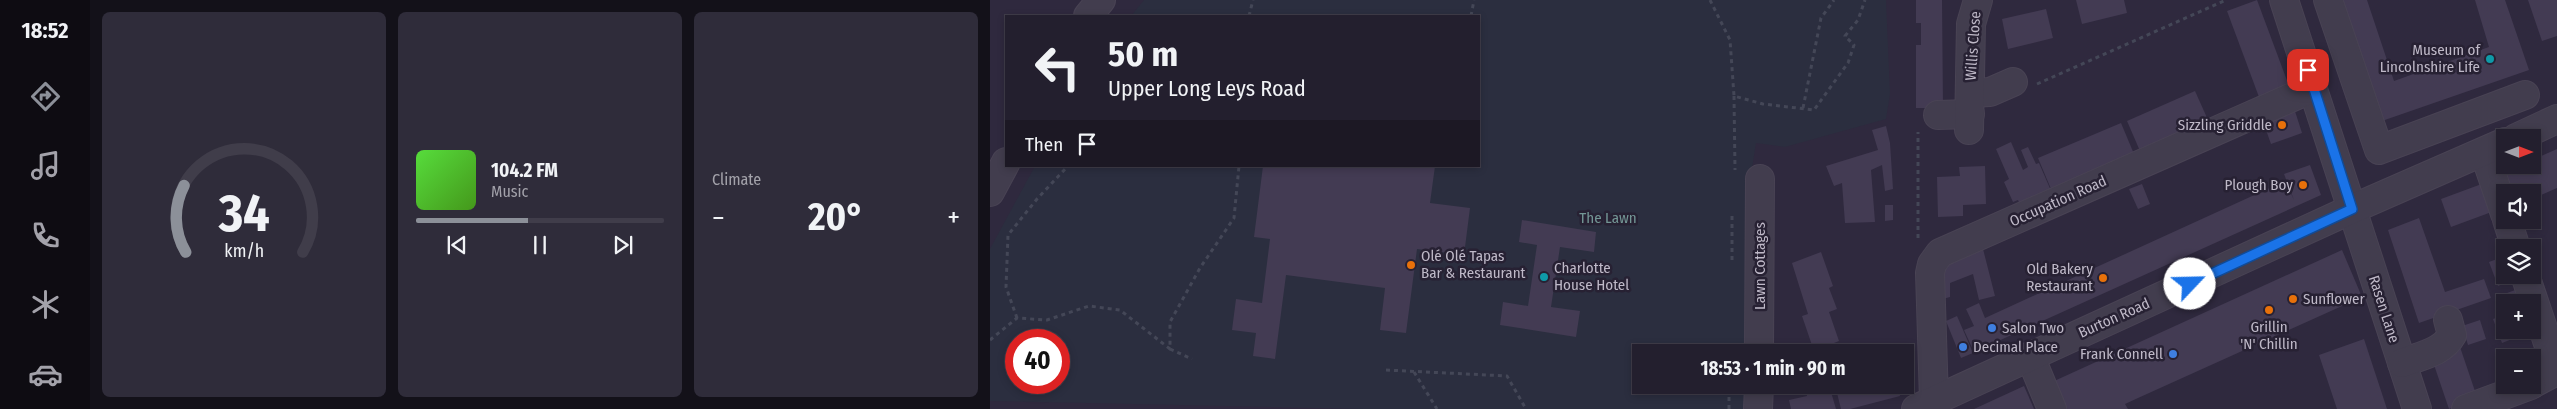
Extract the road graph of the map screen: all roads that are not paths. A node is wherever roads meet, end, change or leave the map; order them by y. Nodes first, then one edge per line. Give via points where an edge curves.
1 (1095, 0) edge
2 (1101, 0) edge
3 (1978, 0) edge
4 (2284, 0) edge
5 (2328, 0) edge
6 (1088, 15) edge
7 (1088, 15) edge
8 (2013, 82) road end
9 (2314, 88) junction
10 (2525, 94) dead end
11 (1970, 112) junction
12 (2473, 114) junction
13 (1938, 115) dead end
14 (2557, 119) edge
15 (2535, 129) edge
16 (2493, 148) edge
17 (1005, 164) edge
18 (1760, 180) dead end
19 (2500, 184) edge
20 (990, 192) edge
21 (2352, 209) junction
22 (2528, 284) edge
23 (2448, 320) dead end
24 (1759, 344) edge
25 (2030, 356) junction
26 (2402, 363) junction
27 (2541, 380) edge
28 (1759, 394) edge
29 (2507, 394) edge
30 (1925, 404) edge
31 (1758, 409) edge
32 (2052, 409) edge
33 (2417, 409) edge
34 (2466, 409) edge

1 - 6 street
2 - 7 street
3 - 11 street, Willis Close via 1971,24
4 - 9 street, Rasen Lane
5 - 12 street via 2379,150
8 - 11 street, Willis Close via 1990,92
9 - 21 street, Rasen Lane
9 - 30 street, Occupation Road via 1940,253 1930,273
10 - 12 street
11 - 13 street, Willis Close
12 - 16 street
14 - 15 street
16 - 19 street
16 - 21 street, Burton Road
17 - 20 street
18 - 24 street, Lawn Cottages
21 - 25 street, Burton Road
21 - 26 street, Rasen Lane
22 - 27 street via 2552,355 2550,375
23 - 26 street via 2452,336 2449,341 2438,349
25 - 30 street, Burton Road
25 - 32 street
26 - 33 street, Rasen Lane
28 - 31 street
29 - 34 street

